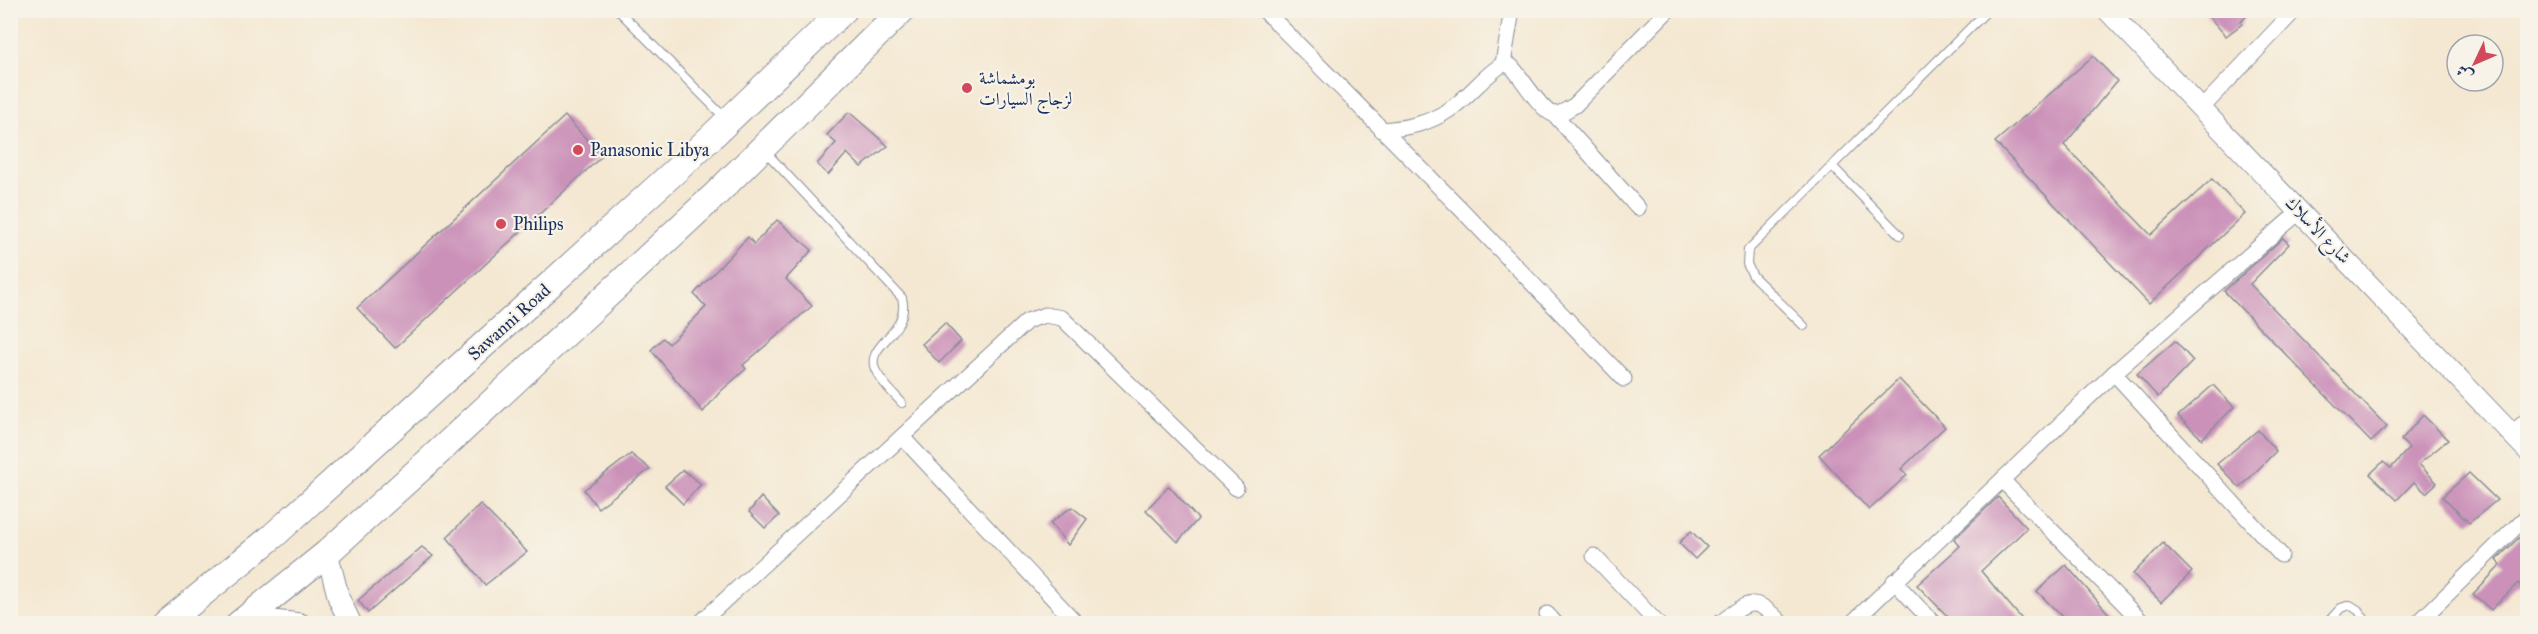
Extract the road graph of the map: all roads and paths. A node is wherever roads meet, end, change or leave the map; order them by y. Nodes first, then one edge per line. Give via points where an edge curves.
1 (618, 10) edge
2 (844, 10) edge
3 (902, 10) edge
4 (1263, 10) edge
5 (1512, 10) edge
6 (1668, 10) edge
7 (1988, 10) edge
8 (2107, 10) edge
9 (2295, 10) edge
10 (1503, 64) junction
11 (2201, 109) junction
12 (1554, 114) junction
13 (728, 121) junction
14 (1382, 130) junction
15 (762, 149) junction
16 (1832, 166) junction
17 (1638, 208) dead end
18 (2300, 211) junction
19 (1900, 235) dead end
20 (1804, 326) dead end
21 (2114, 373) junction
22 (1623, 379) dead end
23 (902, 403) dead end
24 (2528, 419) edge
25 (2511, 435) junction
26 (902, 437) junction
27 (2528, 451) edge
28 (2002, 480) junction
29 (1236, 488) dead end
30 (2528, 515) edge
31 (327, 553) junction
32 (2281, 555) dead end
33 (1594, 556) dead end
34 (1894, 580) junction
35 (243, 621) edge
36 (165, 624) edge
37 (300, 624) edge
38 (351, 624) edge
39 (699, 624) edge
40 (1077, 624) edge
41 (1658, 624) edge
42 (1719, 624) edge
43 (1782, 624) edge
44 (1851, 624) edge
45 (1935, 624) edge
46 (2144, 624) edge
47 (2326, 624) edge
48 (2368, 624) edge
49 (2416, 624) edge

1 - 13 lane
2 - 13 highway, Sawanni Road
3 - 15 highway
4 - 14 street
5 - 10 street
6 - 12 street via 1575,105
7 - 16 lane
8 - 11 street, شارع الأسلاك
9 - 11 street
10 - 12 street via 1511,66 1545,110
10 - 14 street via 1450,109 1410,128
11 - 18 street, شارع الأسلاك
12 - 17 street
13 - 36 highway, Sawanni Road via 273,536
14 - 22 street
15 - 23 lane via 902,298 903,319 875,354 873,364
15 - 31 highway
16 - 19 lane
16 - 20 lane via 1748,250 1747,264 1753,276
18 - 21 street
18 - 25 street, شارع الأسلاك
21 - 28 street
21 - 32 street
24 - 25 street
25 - 27 street, شارع الأسلاك
26 - 29 street via 1027,321 1045,315 1062,318
26 - 39 street
26 - 40 street
28 - 34 street
28 - 46 street
30 - 49 street
31 - 35 highway
31 - 38 main road via 339,599
33 - 41 street
34 - 44 street
34 - 45 street
35 - 37 main road
42 - 43 street via 1748,603 1758,603
47 - 48 lane via 2341,608 2350,605

